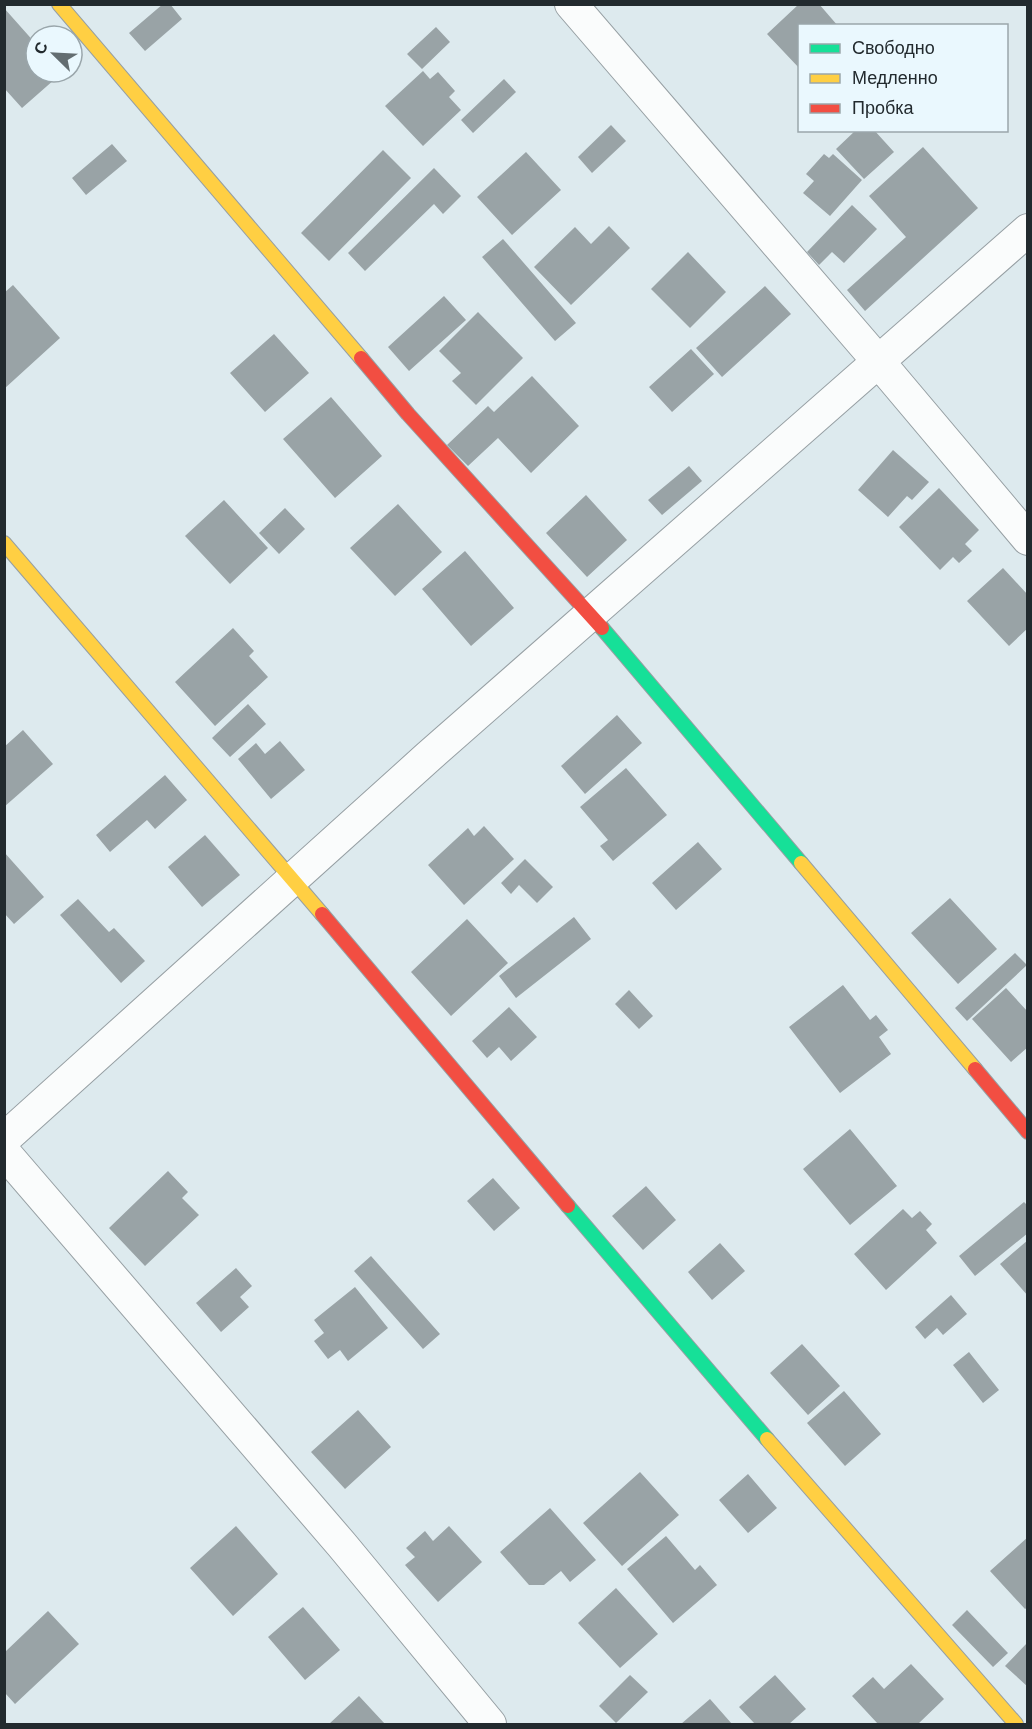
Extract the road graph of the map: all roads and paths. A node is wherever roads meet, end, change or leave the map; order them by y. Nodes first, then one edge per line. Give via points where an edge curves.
1 (59, 4) edge
2 (571, 4) edge
3 (1028, 230) edge
4 (878, 361) junction
5 (1028, 539) edge
6 (4, 543) edge
7 (590, 614) junction
8 (292, 878) junction
9 (1028, 1132) edge
10 (4, 1139) edge
11 (4, 1152) edge
12 (490, 1725) edge
13 (1016, 1725) edge

1 - 7 street via 408,414
2 - 4 street
3 - 4 street
4 - 5 street
4 - 7 street
6 - 8 street
7 - 8 street
7 - 9 street
8 - 10 street
8 - 13 street via 721,1387
11 - 12 street via 342,1545

